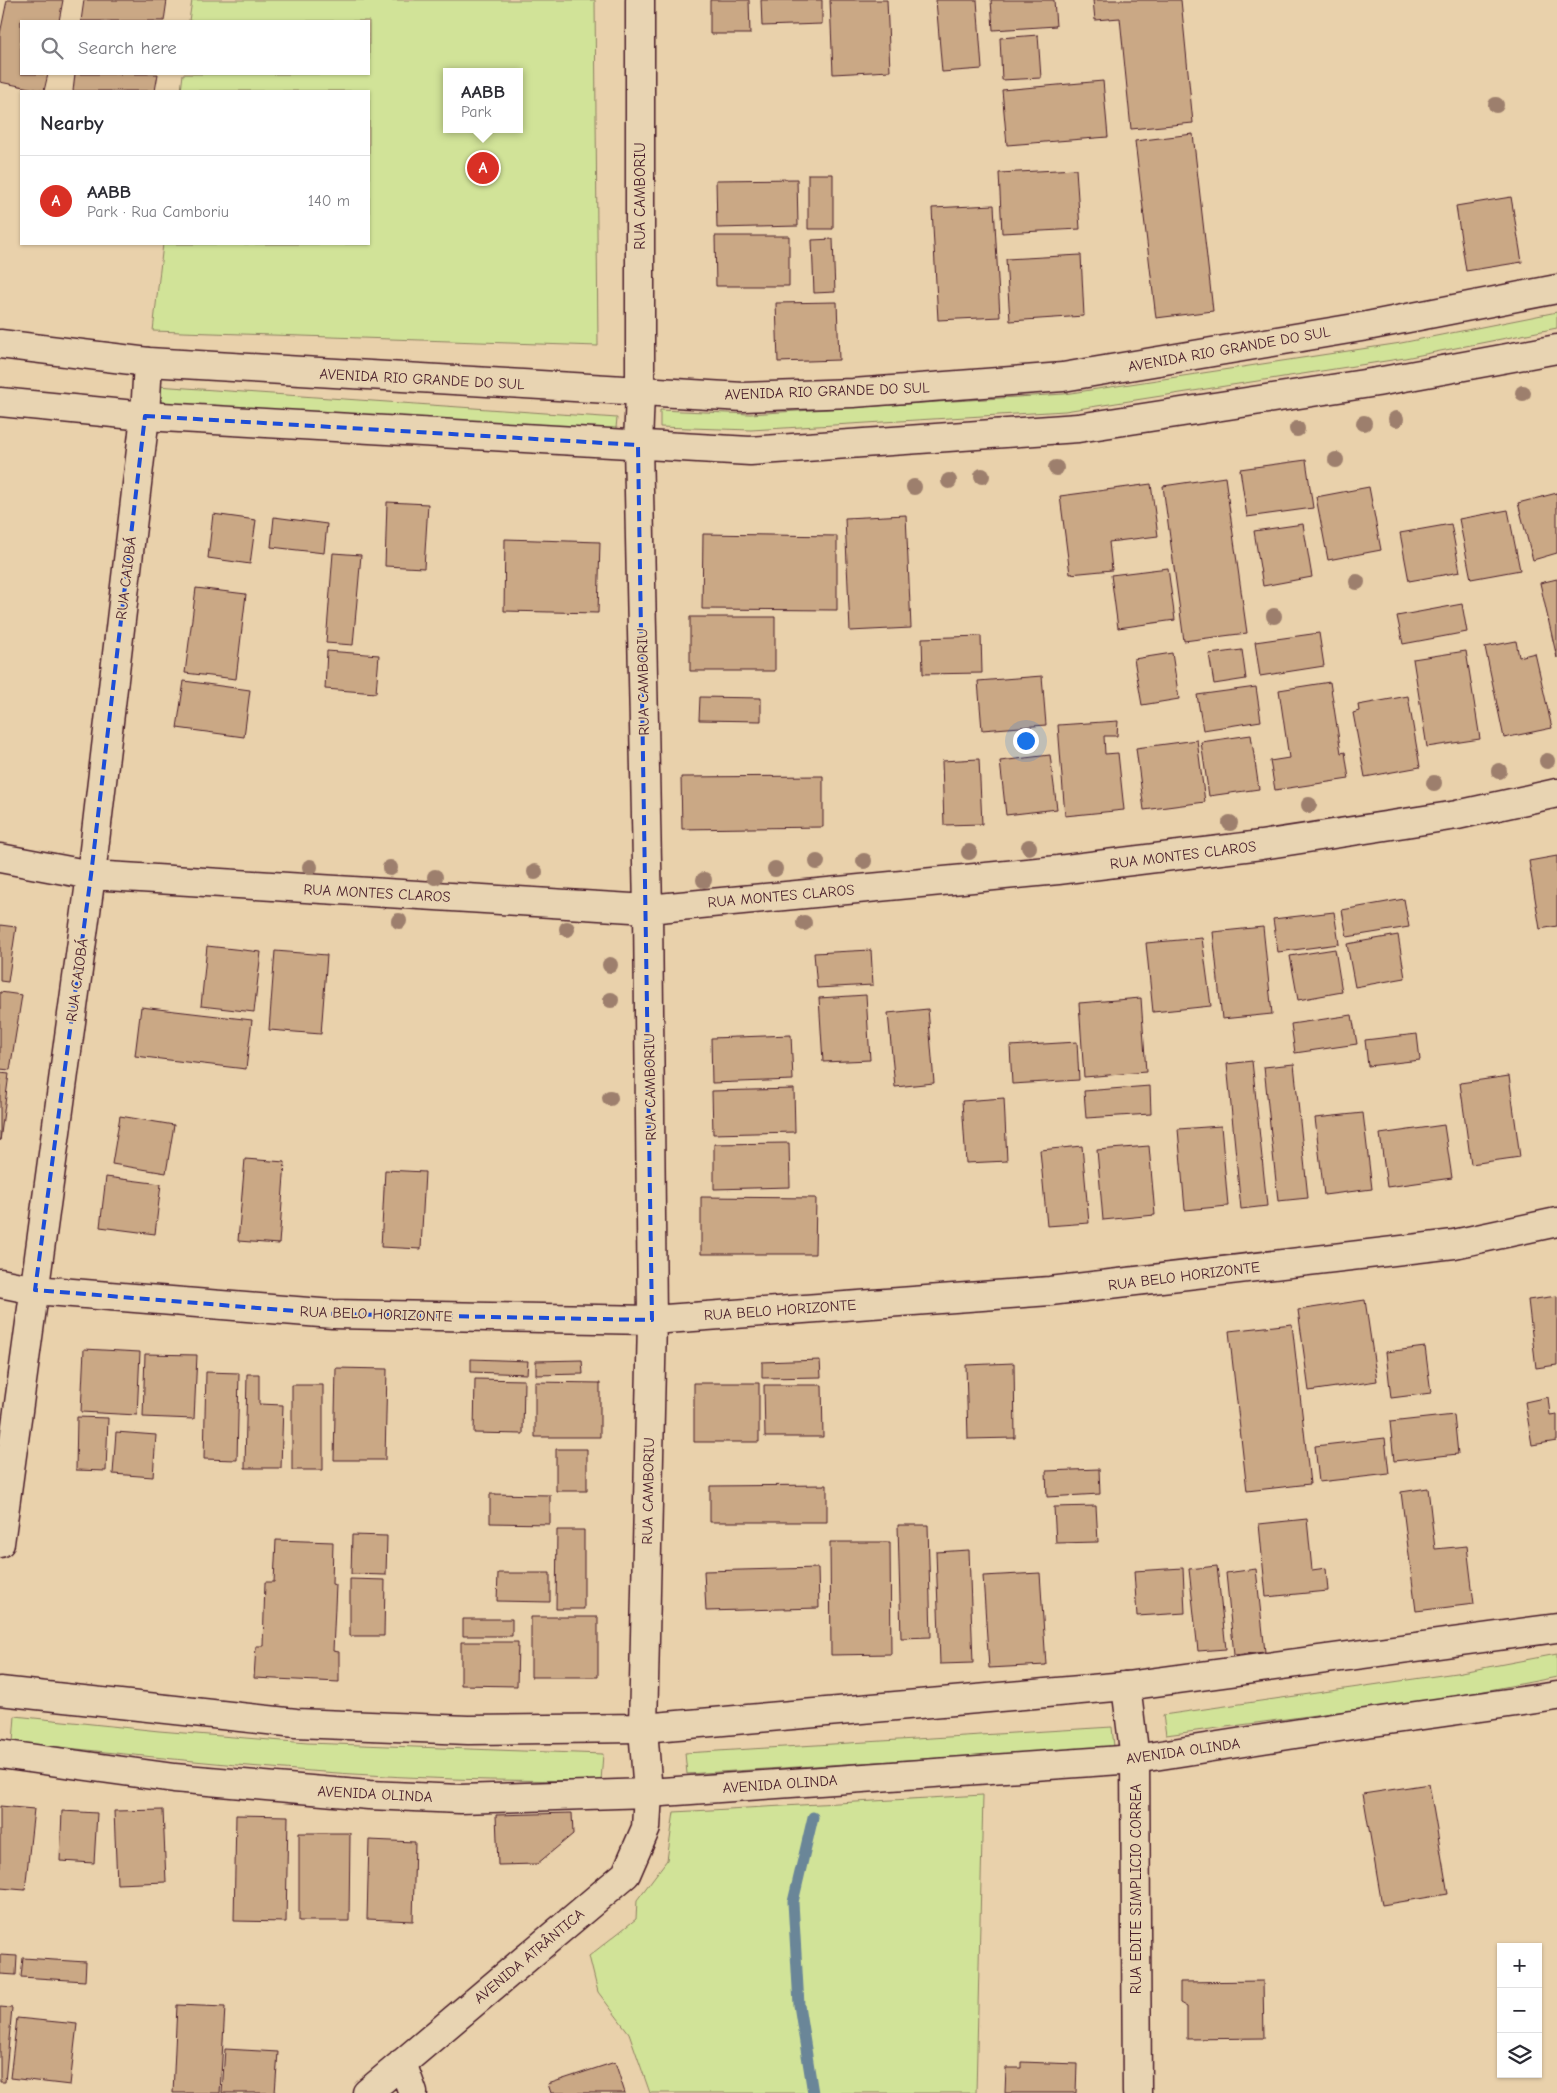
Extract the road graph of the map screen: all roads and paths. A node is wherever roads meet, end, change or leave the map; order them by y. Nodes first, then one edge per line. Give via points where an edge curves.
1 (640, 0) edge
2 (1557, 289) edge
3 (0, 344) edge
4 (1557, 349) edge
5 (148, 362) junction
6 (640, 392) junction
7 (0, 402) edge
8 (145, 416) junction
9 (638, 445) junction
10 (1557, 793) edge
11 (0, 858) edge
12 (91, 875) junction
13 (648, 909) junction
14 (1557, 1222) edge
15 (0, 1283) edge
16 (35, 1290) junction
17 (652, 1320) junction
18 (0, 1543) edge
19 (1557, 1628) edge
20 (1126, 1686) junction
21 (0, 1691) edge
22 (1557, 1696) edge
23 (643, 1728) junction
24 (0, 1754) edge
25 (1135, 1759) junction
26 (648, 1793) junction
27 (402, 2063) junction
28 (367, 2093) edge
29 (413, 2093) edge
30 (1137, 2093) edge

1 - 6 street, RUA CAMBORIU
2 - 6 street, AVENIDA RIO GRANDE DO SUL via 1367,326 1063,377 761,396
3 - 5 street, AVENIDA RIO GRANDE DO SUL
4 - 9 street via 1377,382 1078,428 750,451
5 - 6 street, AVENIDA RIO GRANDE DO SUL
5 - 8 street, RUA CAIOBÁ
6 - 9 street, RUA CAMBORIU
7 - 8 street
8 - 9 street
8 - 12 street, RUA CAIOBÁ
9 - 13 street, RUA CAMBORIU
10 - 13 street, RUA MONTES CLAROS via 1457,815 1261,846 1058,870
11 - 12 street, RUA MONTES CLAROS
12 - 13 street, RUA MONTES CLAROS
12 - 16 street, RUA CAIOBÁ
13 - 17 street, RUA CAMBORIU
14 - 17 street, RUA BELO HORIZONTE via 1454,1244 1050,1291
15 - 16 street, RUA BELO HORIZONTE
16 - 17 street, RUA BELO HORIZONTE via 333,1314
16 - 18 street, RUA CAIOBÁ
17 - 23 street, RUA CAMBORIU
19 - 20 street
20 - 23 street
20 - 25 street, RUA EDITE SIMPLICIO CORREA
21 - 23 street via 296,1723 468,1730
22 - 25 street, AVENIDA OLINDA
23 - 26 street, RUA CAMBORIU
24 - 26 street, AVENIDA OLINDA via 174,1778 369,1795 460,1799
25 - 26 street, AVENIDA OLINDA
25 - 30 street, RUA EDITE SIMPLICIO CORREA
26 - 27 street, AVENIDA ATRÂNTICA via 646,1828 626,1874
27 - 28 street, AVENIDA ATRÂNTICA
27 - 29 street

